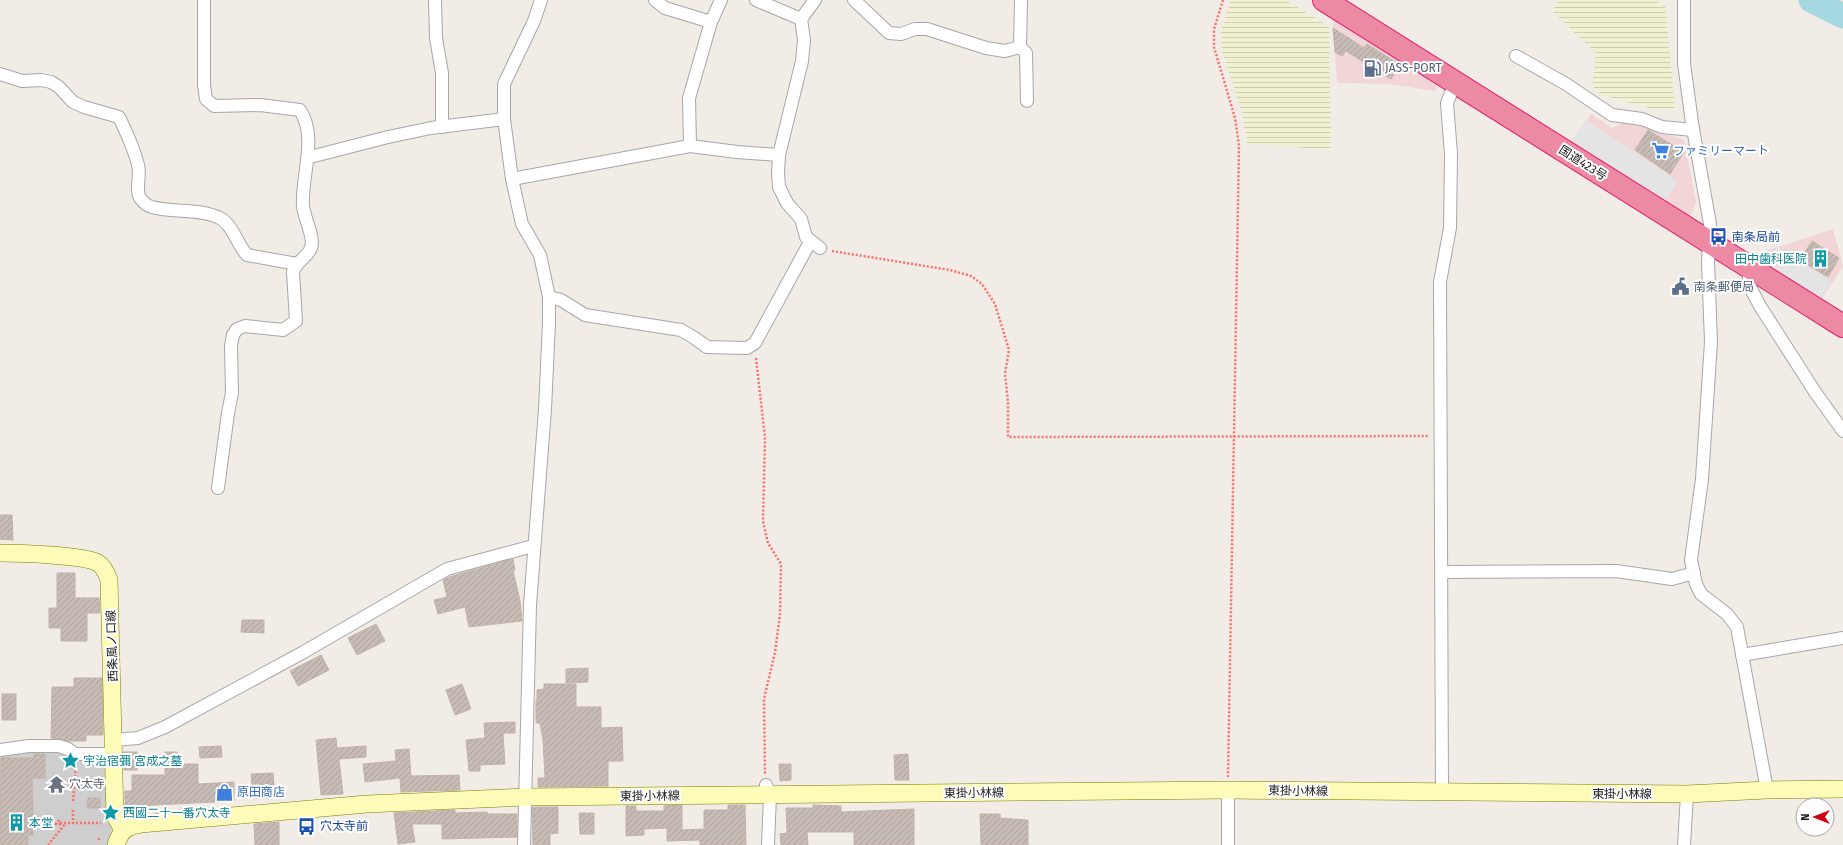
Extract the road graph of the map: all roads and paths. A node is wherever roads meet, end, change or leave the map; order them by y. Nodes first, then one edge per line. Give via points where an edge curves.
1 (204, 0) edge
2 (436, 0) edge
3 (542, 0) edge
4 (655, 0) edge
5 (720, 0) edge
6 (756, 0) edge
7 (815, 0) edge
8 (854, 0) edge
9 (1021, 0) edge
10 (1223, 0) edge
11 (1324, 0) edge
12 (1684, 0) edge
13 (801, 19) junction
14 (711, 22) junction
15 (1020, 48) junction
16 (1516, 56) dead end
17 (0, 74) edge
18 (1455, 83) junction
19 (1027, 101) dead end
20 (504, 119) junction
21 (442, 127) junction
22 (1693, 130) junction
23 (690, 146) junction
24 (308, 155) junction
25 (779, 155) junction
26 (512, 179) junction
27 (1709, 241) junction
28 (815, 245) junction
29 (297, 264) junction
30 (1748, 266) junction
31 (549, 297) junction
32 (1843, 326) edge
33 (752, 346) junction
34 (1843, 431) edge
35 (1234, 436) junction
36 (1441, 436) junction
37 (218, 488) dead end
38 (533, 546) junction
39 (0, 553) edge
40 (1442, 572) junction
41 (1694, 573) junction
42 (1843, 638) edge
43 (1742, 655) junction
44 (114, 747) junction
45 (0, 750) edge
46 (77, 759) dead end
47 (1843, 789) edge
48 (768, 790) junction
49 (1228, 790) junction
50 (1767, 790) junction
51 (1442, 792) junction
52 (1687, 794) junction
53 (526, 797) junction
54 (73, 801) dead end
55 (73, 810) dead end
56 (101, 823) dead end
57 (39, 824) dead end
58 (65, 824) dead end
59 (73, 824) junction
60 (120, 838) edge
61 (48, 845) edge
62 (524, 845) edge
63 (768, 845) edge
64 (1228, 845) edge
65 (1684, 845) edge

1 - 24 street via 206,99 214,106 260,105 300,110 306,120
2 - 21 street via 436,38 442,73
3 - 20 street via 504,84
4 - 14 street via 664,8
5 - 14 street
6 - 13 street
7 - 13 street
8 - 15 street via 889,33 927,30 986,48
9 - 15 street
10 - 35 path via 1214,28 1214,47 1235,118 1239,146
11 - 18 highway, 国道423号
12 - 22 street via 1684,63
13 - 25 street via 804,40 802,61
14 - 23 street via 690,98
15 - 19 street via 1026,53
16 - 22 street via 1566,84 1612,115 1642,119 1662,127
17 - 29 street via 22,81 51,82 73,102 119,117 135,153 139,167 139,196 145,204 152,207 198,211 218,217 229,224 241,249 247,255
18 - 27 highway, 国道423号
18 - 36 street via 1447,103 1451,154 1450,228 1440,282
20 - 21 street
20 - 26 street
21 - 24 street via 388,137 314,156
22 - 27 street via 1710,224
23 - 25 street
23 - 26 street
24 - 29 street via 303,207 313,240 311,249
25 - 28 street via 779,187 787,203 801,219 806,237
26 - 31 street via 522,224 540,255
27 - 30 highway, 国道423号
27 - 41 street via 1711,342 1702,479 1691,560
28 - 33 street
28 - 35 path via 839,253 950,270 971,276 982,284 995,304 1009,350 1005,374 1008,436
29 - 37 street via 293,272 296,321 283,330 244,326 237,329 233,335 232,393
30 - 32 highway, 国道423号
30 - 34 street via 1750,287 1760,306
31 - 33 street via 560,300 585,316 681,330 707,347
31 - 38 street via 545,409
33 - 48 path via 755,351 765,438 763,521 768,543 781,564 779,622 764,699
35 - 36 path
35 - 49 path
36 - 40 street
38 - 44 street via 447,569 302,653 165,727
38 - 53 street
39 - 44 main road, 西条風ノ口線 via 83,559 97,563 105,570 109,580
40 - 41 street via 1616,570 1672,579
40 - 51 street
41 - 43 street via 1701,594 1727,614 1737,628
42 - 43 street
43 - 50 street
44 - 45 street via 76,754 59,746 29,746
44 - 60 main road, 西条風ノ口線 via 115,816
46 - 54 path
47 - 50 main road, 東掛小林線
48 - 49 main road, 東掛小林線
48 - 53 main road, 東掛小林線
48 - 63 street
49 - 51 main road, 東掛小林線
49 - 64 street
50 - 52 main road, 東掛小林線
51 - 52 main road, 東掛小林線
52 - 65 street
53 - 60 main road, 東掛小林線 via 367,804 141,824 130,826
53 - 62 street
55 - 59 path
56 - 59 path
57 - 59 path via 56,824 59,821
58 - 61 path

